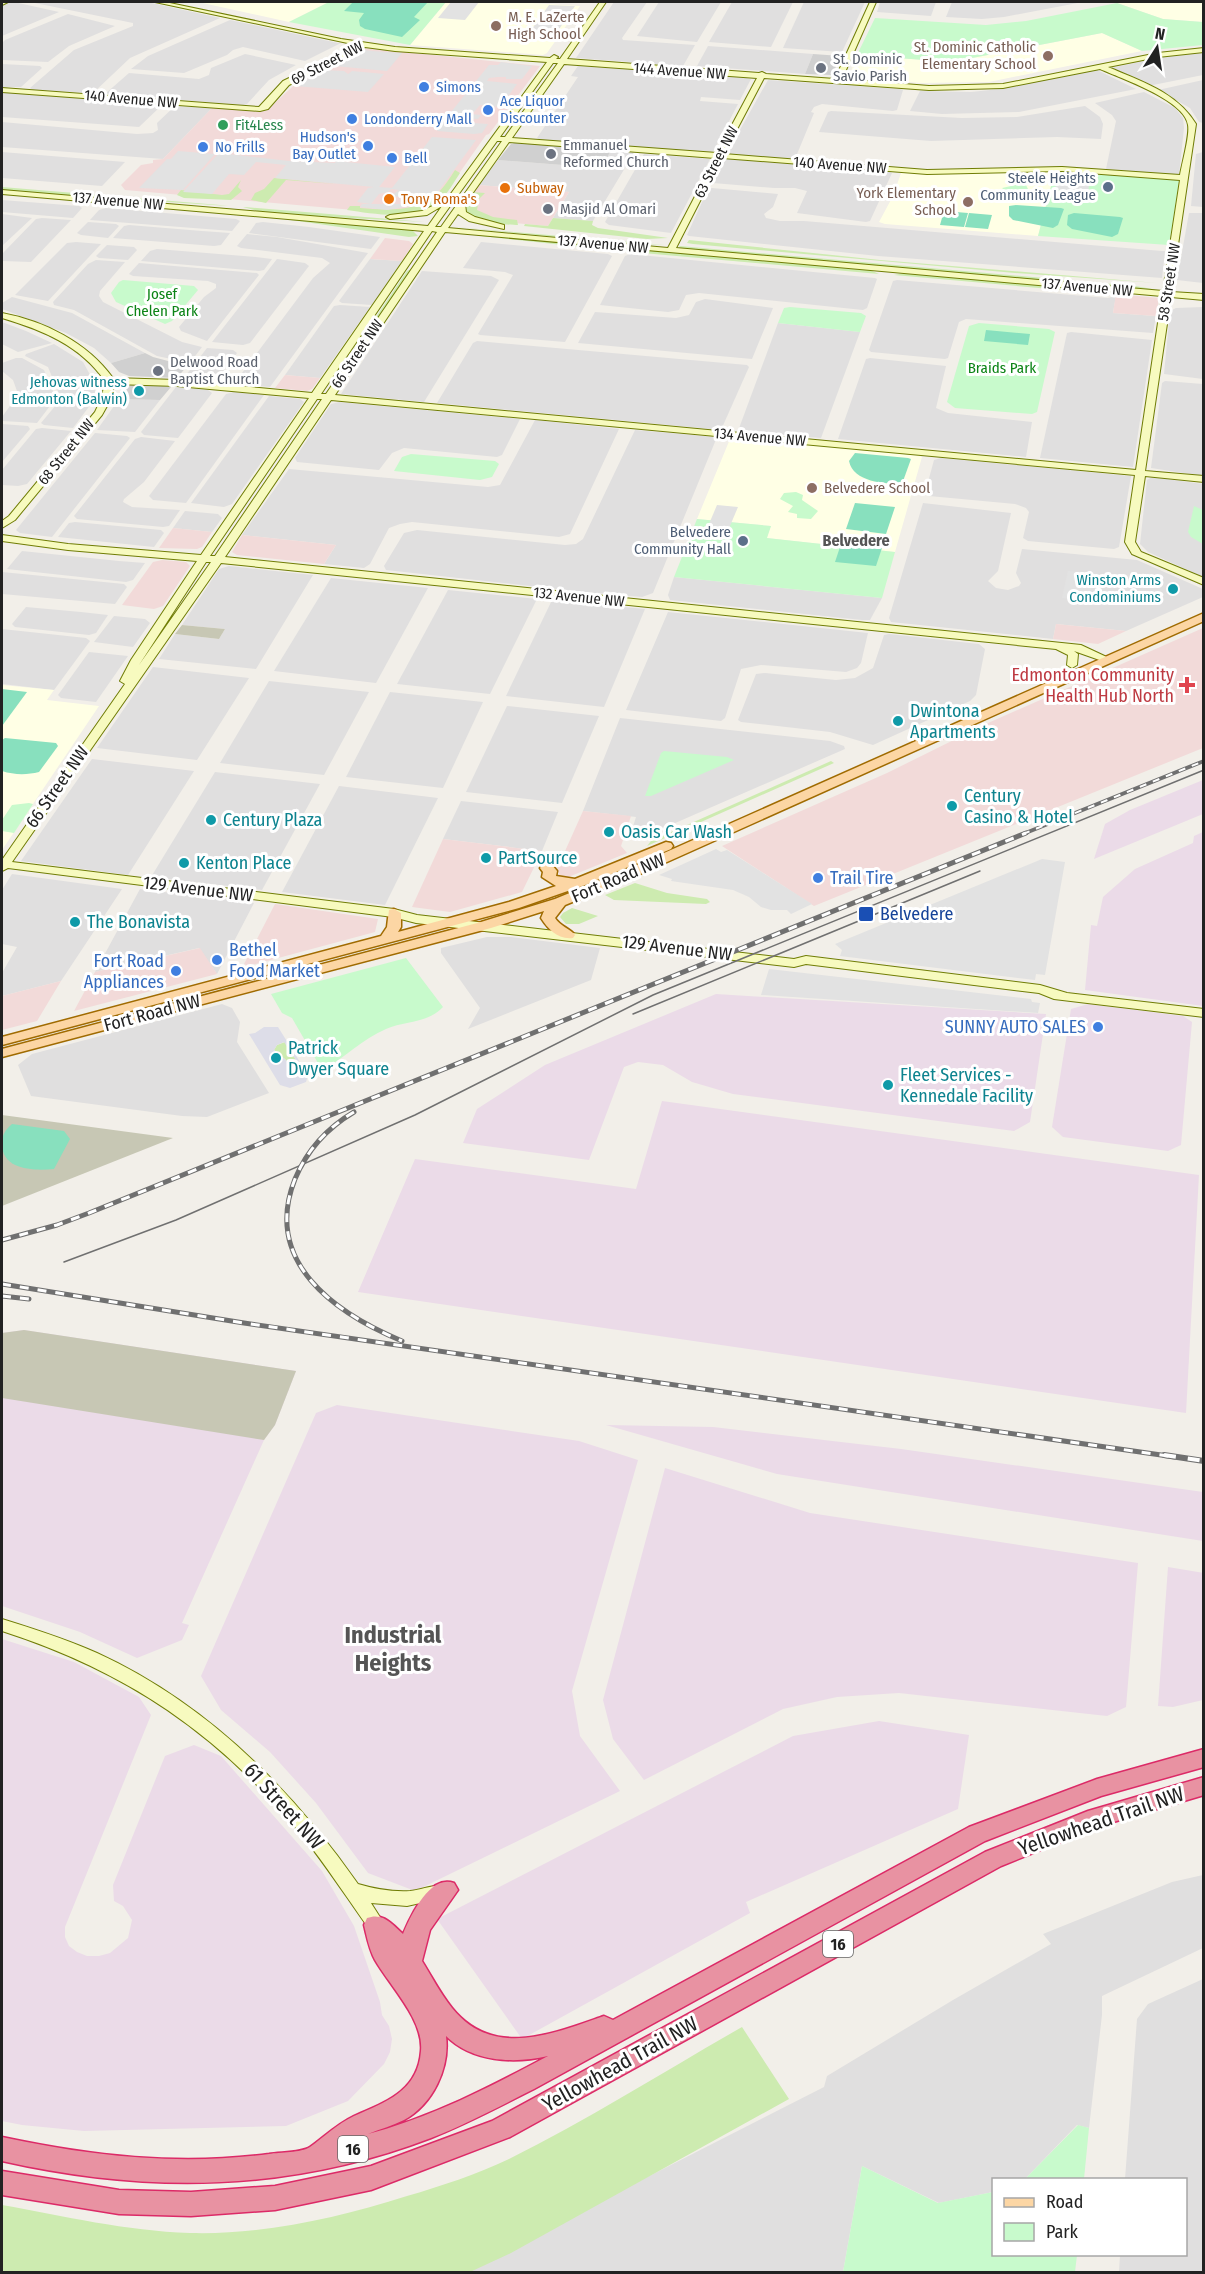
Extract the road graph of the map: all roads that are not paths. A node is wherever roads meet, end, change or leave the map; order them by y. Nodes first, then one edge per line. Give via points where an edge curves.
1 (158, 2) edge
2 (603, 2) edge
3 (873, 2) edge
4 (183, 3) edge
5 (366, 43) junction
6 (1203, 49) edge
7 (533, 57) junction
8 (552, 60) junction
9 (562, 61) junction
10 (587, 64) junction
11 (1097, 65) junction
12 (554, 73) junction
13 (761, 75) junction
14 (838, 81) junction
15 (2, 90) edge
16 (260, 109) joint
17 (495, 139) junction
18 (506, 140) junction
19 (719, 156) junction
20 (1185, 178) junction
21 (2, 186) edge
22 (2, 192) edge
23 (453, 196) junction
24 (461, 204) junction
25 (322, 218) junction
26 (388, 220) junction
27 (433, 224) junction
28 (445, 226) junction
29 (503, 227) junction
30 (551, 232) junction
31 (422, 240) junction
32 (672, 247) junction
33 (1203, 290) edge
34 (1167, 291) junction
35 (1203, 297) edge
36 (2, 315) edge
37 (110, 381) junction
38 (322, 397) junction
39 (1140, 472) junction
40 (1203, 479) edge
41 (12, 518) junction
42 (2, 525) edge
43 (2, 538) edge
44 (203, 559) junction
45 (218, 560) junction
46 (1203, 582) edge
47 (1203, 606) edge
48 (1203, 616) edge
49 (1055, 645) junction
50 (1102, 657) junction
51 (1072, 665) junction
52 (112, 707) junction
53 (2, 866) edge
54 (580, 882) junction
55 (533, 898) junction
56 (560, 902) junction
57 (394, 913) junction
58 (452, 922) junction
59 (486, 925) junction
60 (568, 935) junction
61 (386, 939) junction
62 (1203, 1013) edge
63 (2, 1040) edge
64 (2, 1053) edge
65 (2, 1625) edge
66 (1203, 1758) edge
67 (1203, 1786) edge
68 (351, 1890) junction
69 (446, 1890) joint
70 (376, 1925) junction
71 (410, 1963) junction
72 (646, 2013) junction
73 (2, 2149) edge
74 (312, 2159) junction
75 (2, 2183) edge

1 - 4 street, 144 Avenue NW
2 - 9 street, 66 Street NW
3 - 14 street
4 - 5 street, 144 Avenue NW
5 - 7 street, 144 Avenue NW
5 - 8 street, 144 Avenue NW via 423,52
5 - 16 street, 69 Street NW via 286,83
6 - 11 street, 144 Avenue NW via 1150,52
7 - 8 street, 144 Avenue NW
7 - 8 street, 66 Street NW via 559,49
8 - 9 street, 144 Avenue NW
8 - 17 street, 66 Street NW
9 - 10 street, 144 Avenue NW
9 - 12 street, 66 Street NW
9 - 13 street, 144 Avenue NW
10 - 12 street via 568,66
10 - 13 street, 144 Avenue NW
11 - 14 street, 144 Avenue NW via 982,88
11 - 20 street, 58 Street NW via 1182,108 1192,124 1193,148
12 - 18 street, 66 Street NW
13 - 14 street, 144 Avenue NW
13 - 19 street, 63 Street NW
15 - 16 street, 140 Avenue NW
17 - 18 street, 140 Avenue NW
17 - 23 street, 66 Street NW
18 - 19 street, 140 Avenue NW
18 - 24 street, 66 Street NW
19 - 20 street, 140 Avenue NW via 927,172 1062,169
19 - 32 street, 63 Street NW
20 - 34 street, 58 Street NW
21 - 26 street, 137 Avenue NW
22 - 25 street, 137 Avenue NW
23 - 26 street via 424,213
23 - 27 street, 66 Street NW
24 - 28 street, 66 Street NW
24 - 29 street via 462,213 472,219
25 - 26 street, 137 Avenue NW
25 - 27 street
26 - 27 street, 137 Avenue NW
26 - 31 street via 417,230
27 - 28 street, 137 Avenue NW
27 - 31 street, 66 Street NW
28 - 29 street, 137 Avenue NW
28 - 30 street
28 - 32 street, 137 Avenue NW
28 - 38 street, 66 Street NW
29 - 30 street, 137 Avenue NW
30 - 32 street, 137 Avenue NW
31 - 38 street, 66 Street NW
32 - 34 street, 137 Avenue NW
33 - 34 street, 137 Avenue NW
34 - 35 street, 137 Avenue NW
34 - 39 street, 58 Street NW
36 - 37 street via 79,348
37 - 38 street, 134 Avenue NW via 166,382
37 - 41 street, 68 Street NW via 99,413
38 - 39 street, 134 Avenue NW
38 - 44 street, 66 Street NW
38 - 45 street, 66 Street NW
39 - 40 street, 134 Avenue NW
39 - 46 street, 58 Street NW via 1130,542 1137,554
41 - 42 street, 68 Street NW
41 - 43 street, 68 Street NW
43 - 44 street, 132 Avenue NW
44 - 45 street, 132 Avenue NW
44 - 52 street, 66 Street NW via 136,660
45 - 49 street, 132 Avenue NW
45 - 52 street, 66 Street NW
47 - 50 main road, Fort Road NW
48 - 50 main road, Fort Road NW
49 - 50 street, 132 Avenue NW via 1085,649
49 - 51 street via 1072,653
50 - 51 main road, Fort Road NW
50 - 56 main road, Fort Road NW
51 - 54 main road, Fort Road NW
52 - 53 street, 66 Street NW
53 - 57 street, 129 Avenue NW
54 - 55 main road, Fort Road NW
54 - 55 main road via 554,881 547,868
55 - 58 main road, Fort Road NW
56 - 59 main road, Fort Road NW
56 - 60 main road via 548,918
57 - 58 street, 129 Avenue NW
57 - 61 main road via 394,927
58 - 59 street, 129 Avenue NW
58 - 61 main road, Fort Road NW
59 - 60 street, 129 Avenue NW
59 - 64 main road, Fort Road NW
60 - 62 street, 129 Avenue NW
61 - 63 main road, Fort Road NW
65 - 68 street, 61 Street NW via 92,1656 175,1703 246,1763 278,1796
66 - 72 highway, Yellowhead Trail NW / 16 via 1097,1788 977,1834
67 - 75 highway, Yellowhead Trail NW / 16 via 1104,1815 993,1859 546,2106 460,2146 371,2178 275,2198 164,2204 119,2202
68 - 69 street via 390,1900 409,1900
68 - 70 street, 61 Street NW
69 - 71 highway via 415,1932
70 - 71 highway via 399,1946
70 - 74 highway via 383,1952 433,2029 433,2067 413,2098 397,2111 354,2128
71 - 72 highway via 455,2028 471,2040 500,2050 546,2046
72 - 74 highway, Yellowhead Trail NW / 16 via 466,2110 410,2133
73 - 74 highway, Yellowhead Trail NW / 16 via 93,2166 169,2172 253,2168

